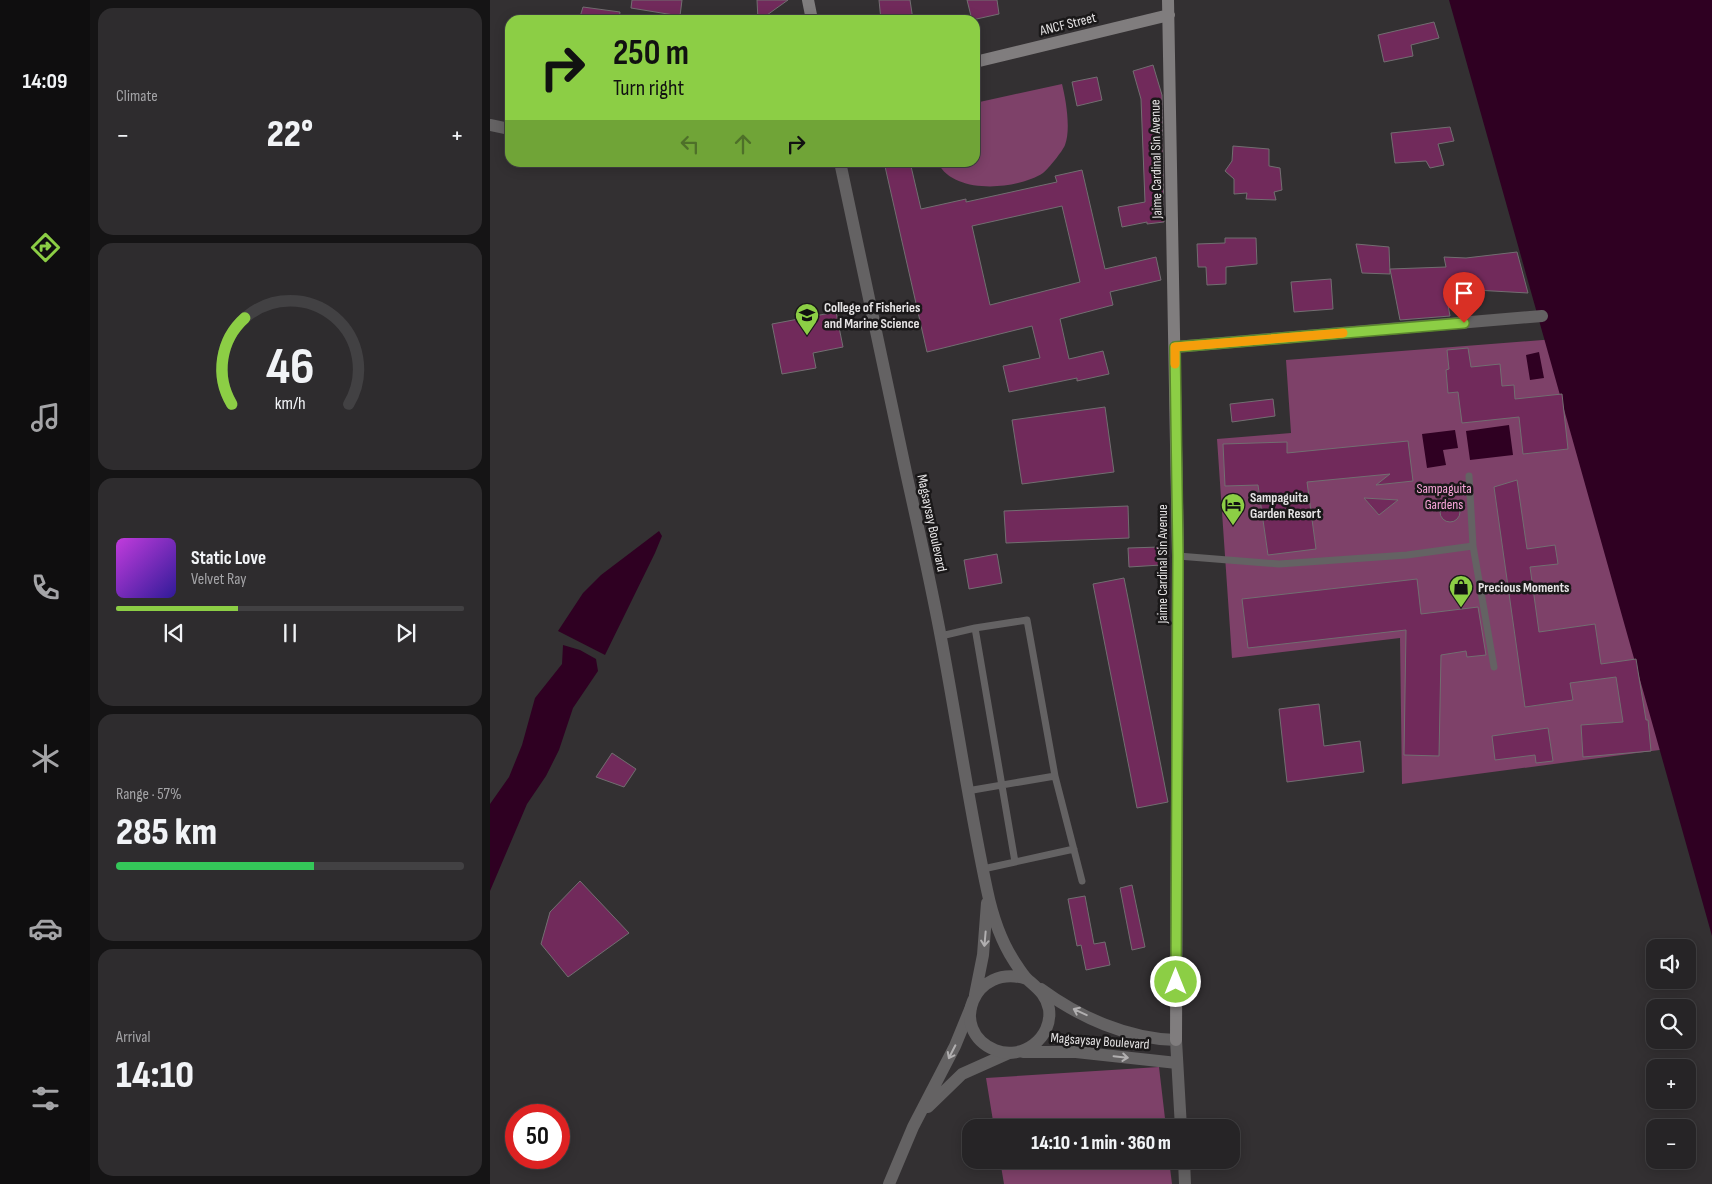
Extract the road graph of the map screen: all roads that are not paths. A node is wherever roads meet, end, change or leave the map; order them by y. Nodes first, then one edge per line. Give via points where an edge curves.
1 (808, 0) edge
2 (1168, 0) edge
3 (811, 15) edge
4 (1169, 15) junction
5 (980, 61) edge
6 (490, 125) edge
7 (505, 128) edge
8 (841, 167) edge
9 (1542, 316) dead end
10 (1175, 347) junction
11 (1469, 476) dead end
12 (1473, 546) junction
13 (1178, 556) junction
14 (975, 628) junction
15 (941, 636) junction
16 (1494, 667) dead end
17 (1055, 776) junction
18 (1003, 785) junction
19 (967, 792) junction
20 (1074, 849) junction
21 (1015, 862) junction
22 (983, 869) junction
23 (1082, 881) dead end
24 (987, 890) junction
25 (1032, 982) junction
26 (973, 1001) junction
27 (1176, 1040) junction
28 (1014, 1052) junction
29 (1177, 1063) junction
30 (1180, 1119) edge
31 (913, 1127) junction
32 (1184, 1169) edge
33 (890, 1184) edge
34 (1185, 1184) edge

1 - 3 main road
2 - 4 main road, Jaime Cardinal Sin Avenue
4 - 5 main road, ANCF Street
4 - 10 main road, Jaime Cardinal Sin Avenue
6 - 7 street
8 - 15 street, Magsaysay Boulevard
9 - 10 street
10 - 13 main road, Jaime Cardinal Sin Avenue
11 - 12 lane
12 - 13 lane via 1406,555 1278,564
12 - 16 lane
13 - 27 main road, Jaime Cardinal Sin Avenue
14 - 15 lane
14 - 17 lane via 1027,620
14 - 18 lane
15 - 19 street, Magsaysay Boulevard
17 - 18 lane
17 - 20 lane
18 - 19 lane
18 - 21 lane
19 - 22 street, Magsaysay Boulevard
20 - 21 lane
20 - 23 lane
21 - 22 lane
22 - 24 street, Magsaysay Boulevard
24 - 25 street, Magsaysay Boulevard via 1012,958
24 -> 26 street, Magsaysay Boulevard via 983,955
25 - 26 street via 1015,975 1003,975 982,986
27 -> 25 street, Magsaysay Boulevard via 1137,1037 1061,1004
25 - 28 street via 1045,997 1049,1010 1048,1024 1032,1046
26 - 28 street via 973,1029 979,1039 998,1051
26 -> 31 street, Magsaysay Boulevard
27 - 29 street, Jaime Cardinal Sin Avenue
28 -> 29 street, Magsaysay Boulevard via 1076,1052
28 - 31 street, Magsaysay Boulevard via 962,1074 930,1104
29 - 30 street, Jaime Cardinal Sin Avenue
31 - 33 street, Magsaysay Boulevard
32 - 34 street

